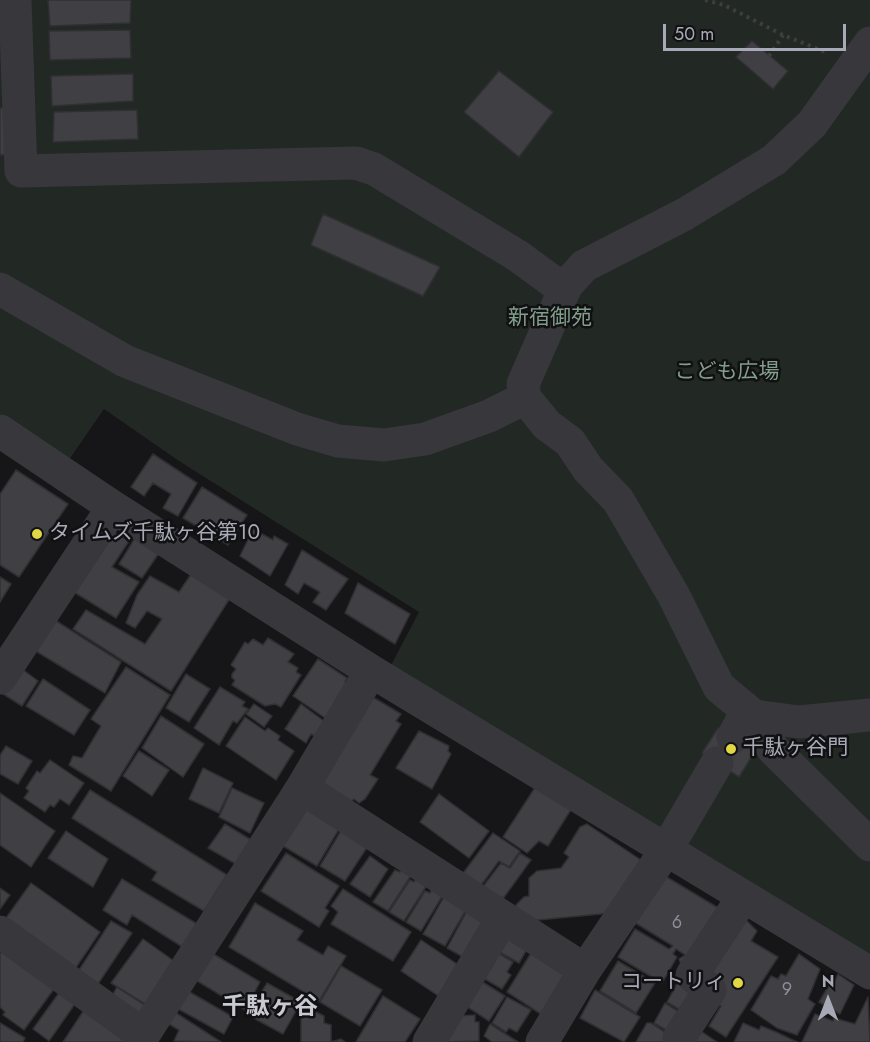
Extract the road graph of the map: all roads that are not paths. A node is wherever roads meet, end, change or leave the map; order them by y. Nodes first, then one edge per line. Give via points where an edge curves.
1 (15, 0) edge
2 (867, 49) edge
3 (9, 75) edge
4 (566, 286) junction
5 (0, 289) edge
6 (525, 398) junction
7 (0, 431) edge
8 (113, 507) junction
9 (371, 671) junction
10 (0, 678) edge
11 (870, 715) edge
12 (734, 738) junction
13 (302, 788) junction
14 (870, 845) edge
15 (666, 850) junction
16 (743, 897) junction
17 (502, 919) junction
18 (0, 932) edge
19 (585, 970) junction
20 (870, 973) edge
21 (141, 1038) edge
22 (679, 1038) dead end
23 (429, 1042) edge
24 (542, 1042) edge

1 - 3 street
2 - 4 street via 812,124 774,160 685,214 584,266
3 - 4 street via 21,171 356,163 374,169 518,256 552,281
4 - 6 street via 523,384
5 - 6 street via 125,361 297,429 338,441 384,445 425,439
6 - 12 street via 547,425 570,442 588,469 618,500 674,596 719,687
7 - 8 street
8 - 9 street
8 - 10 street
9 - 13 street
9 - 15 street
11 - 12 street via 800,722
12 - 14 street via 773,749
12 - 15 street
13 - 17 street
13 - 21 street
15 - 16 street
15 - 19 street
16 - 20 street
16 - 22 street via 692,975 710,990
17 - 19 street
17 - 23 street
18 - 21 street
19 - 24 street

